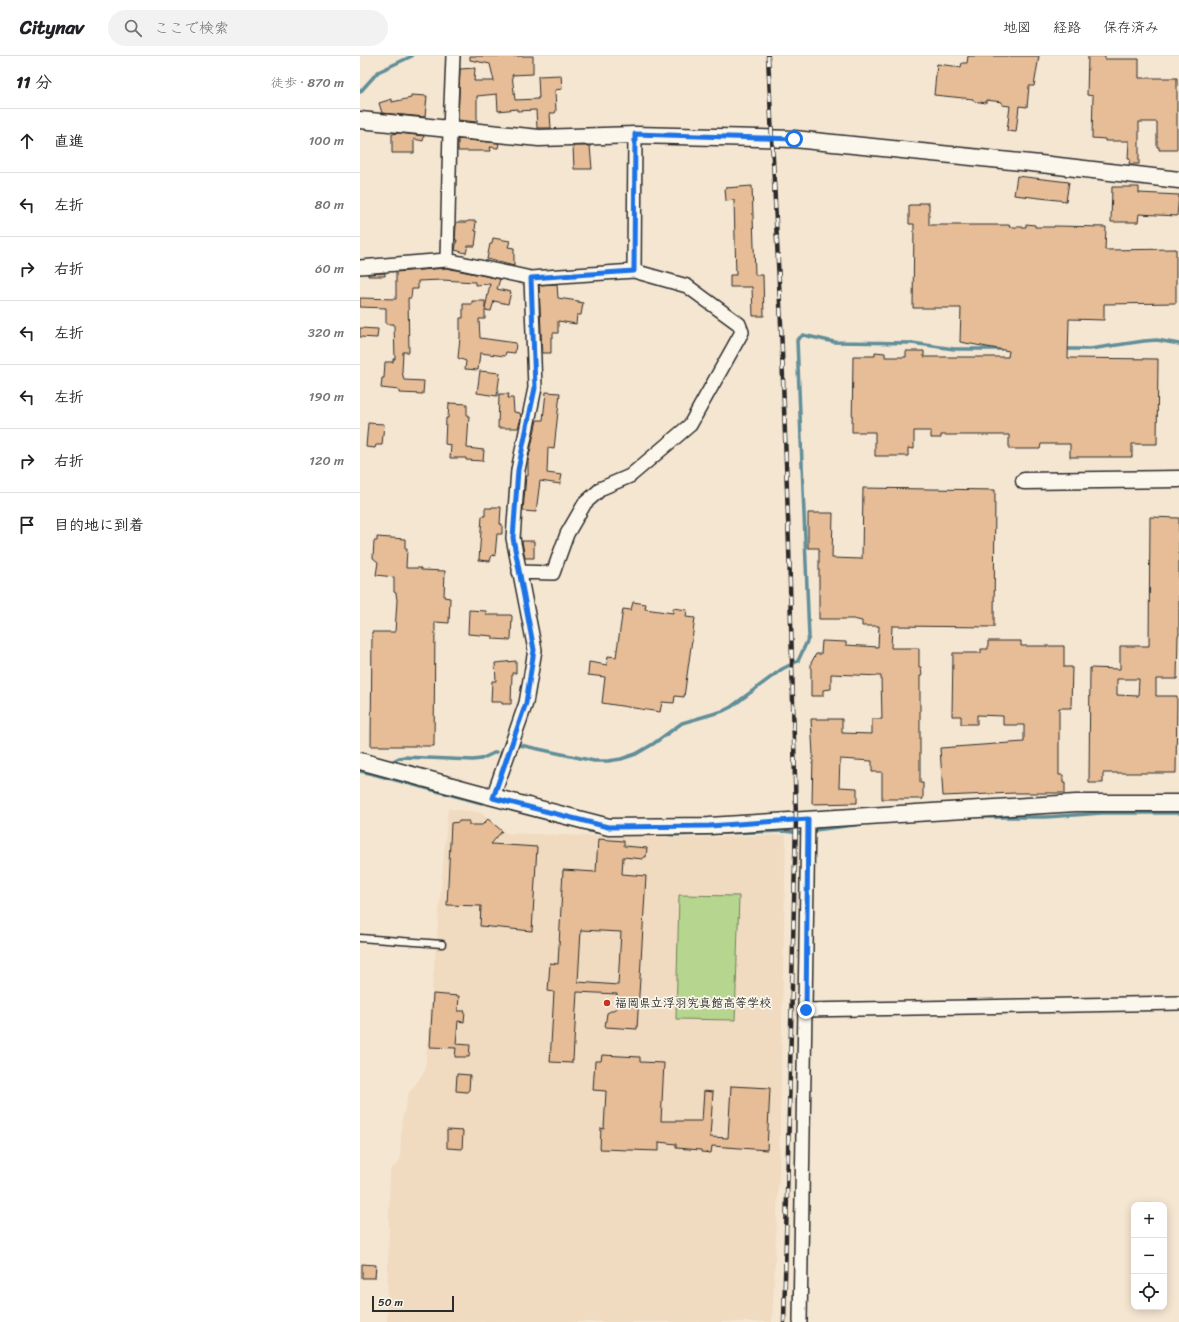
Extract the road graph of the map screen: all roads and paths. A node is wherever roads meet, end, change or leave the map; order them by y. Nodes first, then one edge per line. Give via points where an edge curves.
1 (453, 56) edge
2 (360, 120) edge
3 (450, 130) junction
4 (635, 134) junction
5 (1179, 180) edge
6 (448, 260) junction
7 (360, 266) edge
8 (634, 271) junction
9 (531, 278) junction
10 (1179, 479) edge
11 (1024, 481) dead end
12 (519, 572) junction
13 (360, 761) edge
14 (493, 798) junction
15 (1179, 803) edge
16 (808, 819) junction
17 (360, 938) edge
18 (442, 944) dead end
19 (1179, 1003) edge
20 (806, 1010) junction
21 (800, 1322) edge

1 - 3 street
2 - 3 street
3 - 4 street via 538,138
3 - 6 street
4 - 5 street via 794,139
4 - 8 street
6 - 7 street
6 - 9 street
8 - 9 street
8 - 12 street via 687,286 739,324 742,332 690,425 630,476 602,488 585,503 566,534 553,573
9 - 12 street via 535,388 518,470 513,538
10 - 11 street
12 - 14 street via 534,650 526,703
13 - 14 street
14 - 16 street via 608,827 709,826
15 - 16 street via 1076,803
16 - 20 street
17 - 18 lane
19 - 20 street
20 - 21 street

